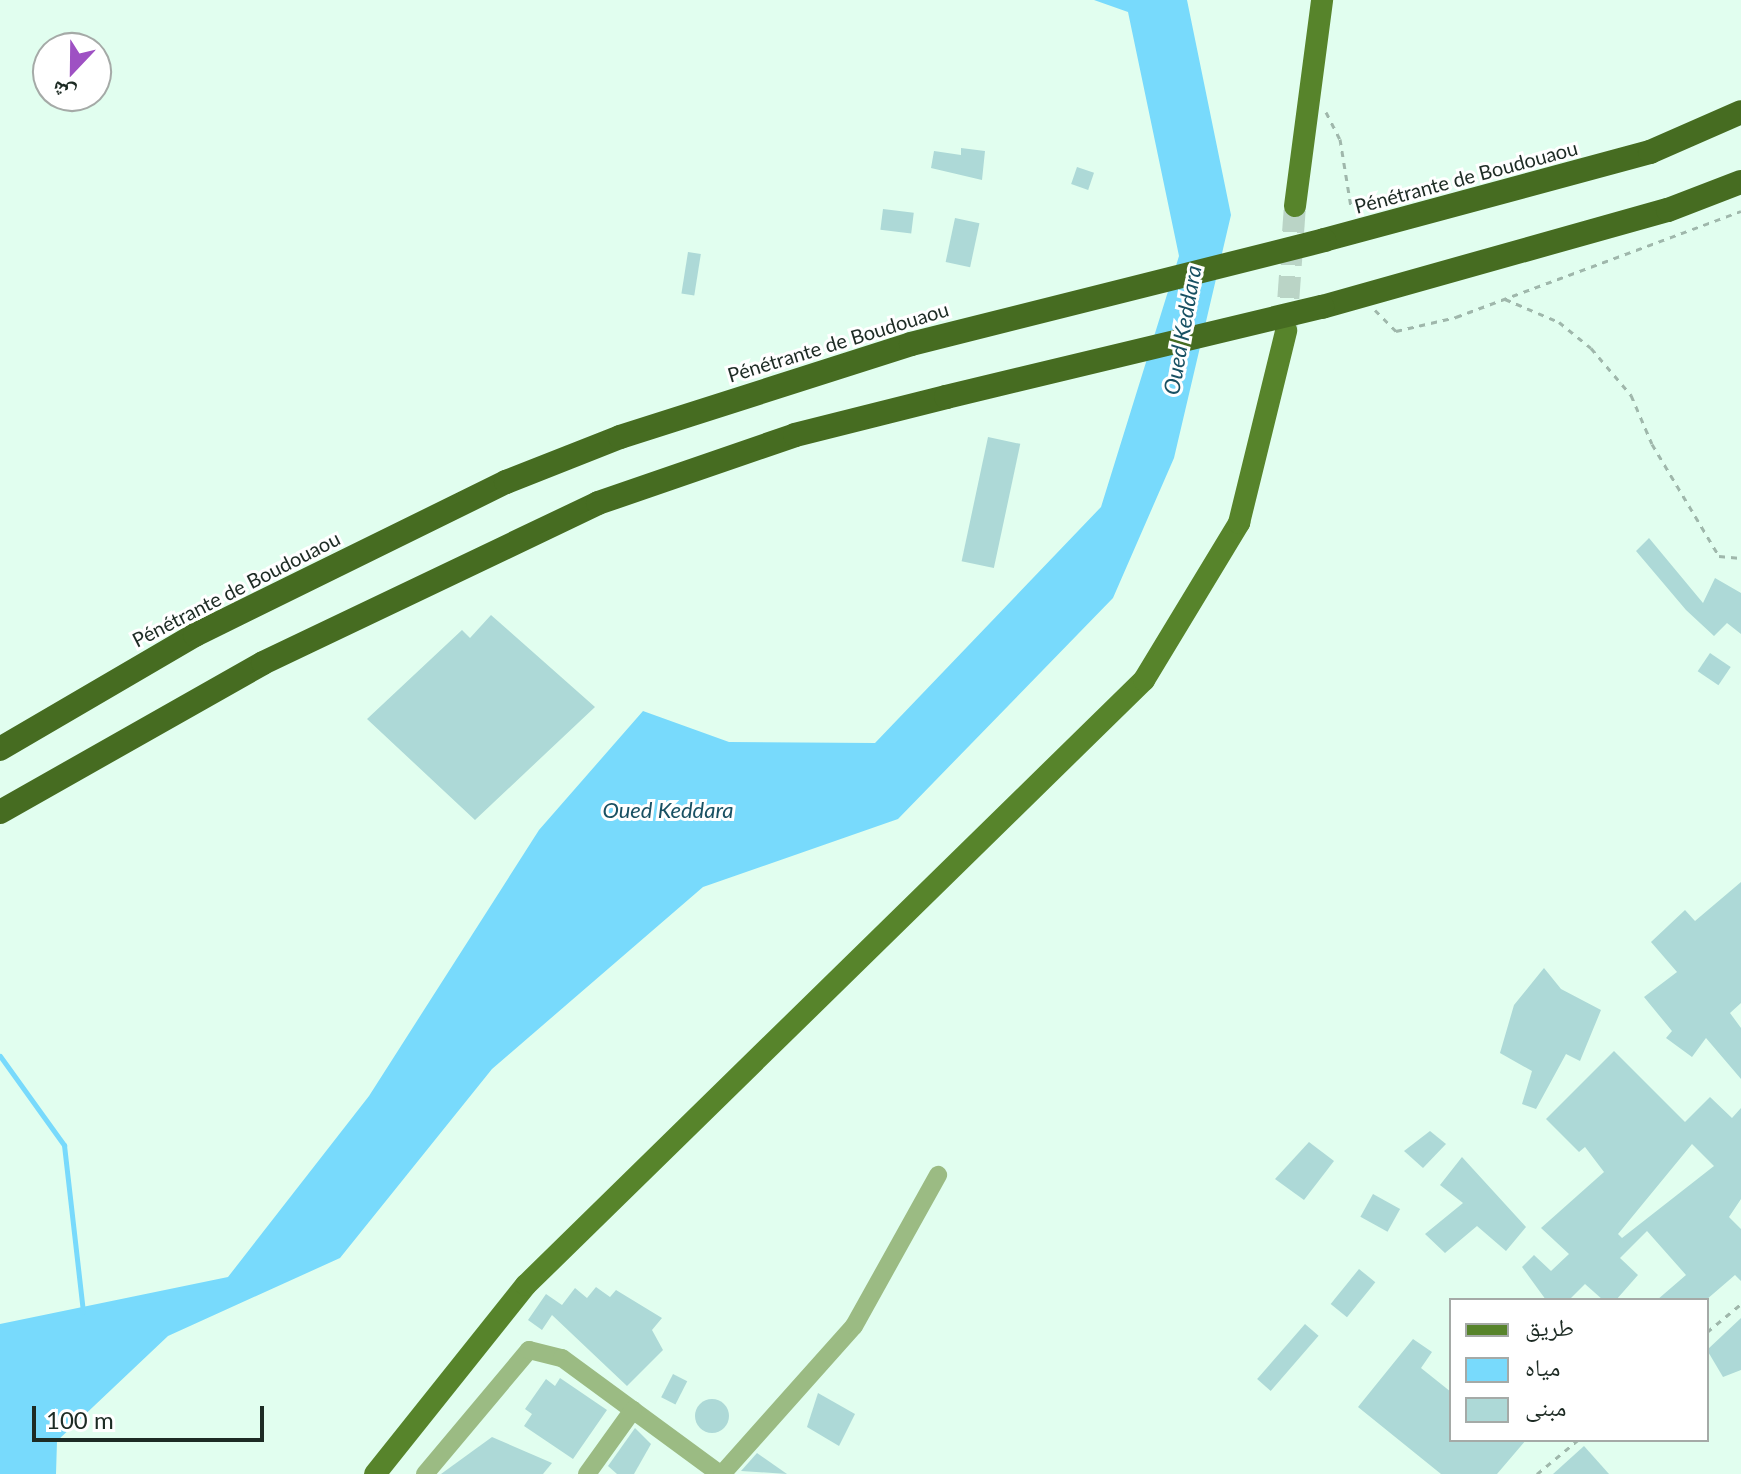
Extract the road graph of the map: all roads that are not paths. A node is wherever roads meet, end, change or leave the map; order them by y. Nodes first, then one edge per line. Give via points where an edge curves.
1 (1322, 0) edge
2 (1741, 112) edge
3 (1741, 182) edge
4 (1295, 206) tunnel mouth
5 (1286, 331) tunnel mouth
6 (0, 749) edge
7 (0, 812) edge
8 (938, 1175) dead end
9 (633, 1410) junction
10 (375, 1474) edge
11 (425, 1474) edge
12 (587, 1474) edge
13 (721, 1474) edge

1 - 4 main road
2 - 6 highway, Pénétrante de Boudouaou, bridge via 1650,152 911,344 634,432 506,482 195,635
3 - 7 highway, bridge via 1668,210 1322,307 795,435 598,503 263,663
5 - 10 main road via 1239,523 1144,680 526,1285
8 - 13 street via 854,1326
9 - 11 street via 562,1358 529,1350
9 - 12 street
9 - 13 street

